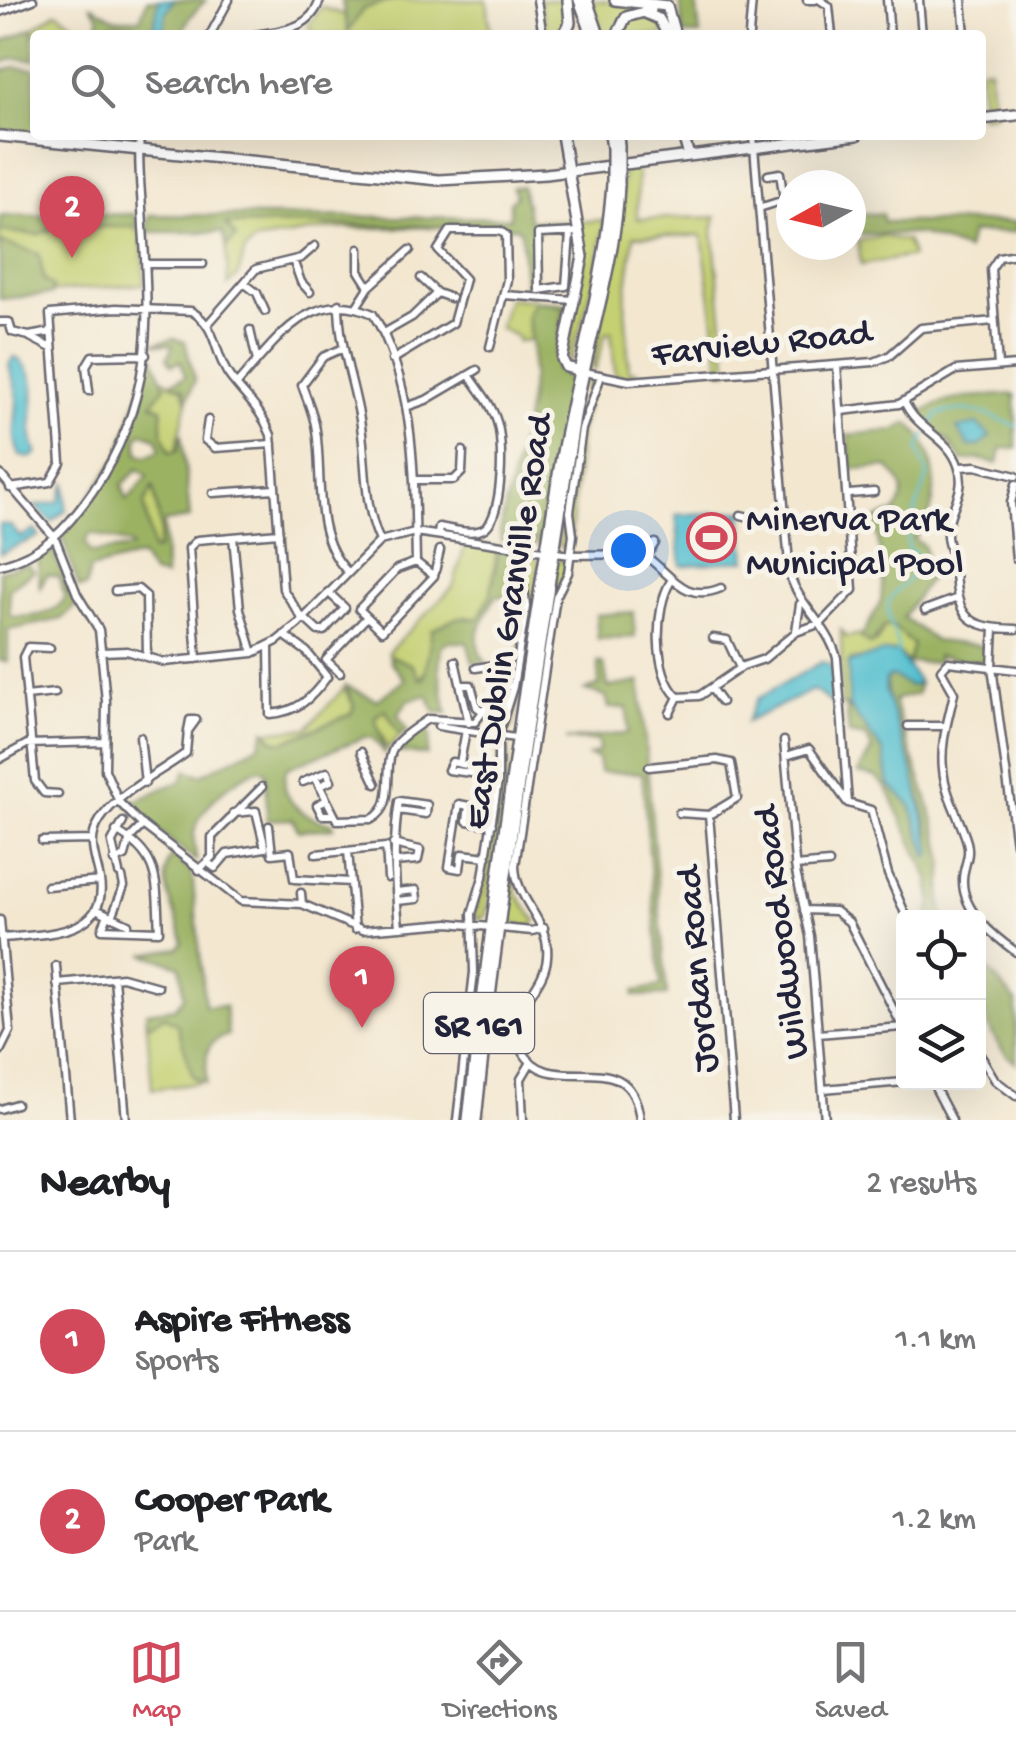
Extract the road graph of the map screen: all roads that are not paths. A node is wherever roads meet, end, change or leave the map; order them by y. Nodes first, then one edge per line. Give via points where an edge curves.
1 (4, 0) edge
2 (33, 0) edge
3 (229, 0) edge
4 (537, 0) edge
5 (568, 0) edge
6 (579, 0) edge
7 (587, 0) edge
8 (615, 0) edge
9 (752, 0) edge
10 (807, 0) edge
11 (818, 0) edge
12 (887, 0) edge
13 (919, 0) edge
14 (962, 0) edge
15 (319, 3) edge
16 (670, 5) edge
17 (3, 10) edge
18 (640, 12) junction
19 (213, 30) edge
20 (279, 30) edge
21 (542, 30) edge
22 (566, 30) edge
23 (593, 30) edge
24 (594, 30) edge
25 (619, 30) edge
26 (667, 30) edge
27 (671, 30) edge
28 (749, 30) edge
29 (831, 30) edge
30 (890, 30) edge
31 (922, 30) edge
32 (965, 30) edge
33 (1016, 115) edge
34 (986, 118) edge
35 (0, 136) edge
36 (30, 139) edge
37 (37, 140) edge
38 (140, 140) edge
39 (563, 140) edge
40 (614, 140) edge
41 (687, 140) edge
42 (752, 140) edge
43 (796, 140) edge
44 (753, 147) junction
45 (139, 151) junction
46 (689, 156) junction
47 (568, 171) junction
48 (768, 174) dead end
49 (758, 208) junction
50 (574, 233) junction
51 (610, 238) junction
52 (314, 246) dead end
53 (358, 249) dead end
54 (410, 250) dead end
55 (1016, 254) edge
56 (570, 258) junction
57 (582, 258) junction
58 (293, 260) junction
59 (146, 264) junction
60 (203, 264) dead end
61 (421, 278) dead end
62 (244, 283) junction
63 (566, 286) junction
64 (368, 287) junction
65 (310, 292) dead end
66 (437, 293) junction
67 (504, 295) junction
68 (576, 296) junction
69 (452, 298) dead end
70 (338, 304) junction
71 (357, 306) junction
72 (149, 309) junction
73 (266, 311) dead end
74 (994, 321) junction
75 (0, 322) edge
76 (207, 325) junction
77 (250, 330) dead end
78 (51, 332) junction
79 (384, 333) junction
80 (29, 336) junction
81 (490, 347) dead end
82 (52, 348) junction
83 (341, 349) junction
84 (146, 355) junction
85 (392, 360) junction
86 (258, 361) junction
87 (837, 365) junction
88 (1016, 365) edge
89 (998, 366) junction
90 (581, 371) junction
91 (772, 371) junction
92 (600, 376) junction
93 (237, 384) junction
94 (88, 391) dead end
95 (904, 402) junction
96 (406, 407) junction
97 (842, 411) junction
98 (208, 420) dead end
99 (272, 444) junction
100 (464, 452) dead end
101 (960, 467) junction
102 (0, 474) edge
103 (1016, 476) edge
104 (414, 480) junction
105 (1016, 484) edge
106 (10, 488) junction
107 (275, 489) junction
108 (874, 492) dead end
109 (213, 494) dead end
110 (849, 494) junction
111 (784, 513) junction
112 (741, 516) dead end
113 (416, 532) junction
114 (278, 534) junction
115 (438, 534) junction
116 (233, 537) junction
117 (55, 538) junction
118 (380, 541) junction
119 (655, 544) dead end
120 (528, 548) junction
121 (440, 550) dead end
122 (550, 552) junction
123 (570, 555) junction
124 (647, 556) junction
125 (1016, 559) edge
126 (416, 562) junction
127 (0, 566) edge
128 (347, 571) junction
129 (434, 576) junction
130 (672, 581) junction
131 (721, 588) dead end
132 (115, 591) dead end
133 (328, 592) junction
134 (955, 599) junction
135 (800, 602) junction
136 (925, 610) dead end
137 (367, 617) junction
138 (303, 618) junction
139 (820, 622) junction
140 (994, 628) junction
141 (1016, 629) edge
142 (796, 632) junction
143 (284, 636) junction
144 (713, 638) dead end
145 (268, 646) junction
146 (50, 648) dead end
147 (102, 652) junction
148 (252, 653) junction
149 (148, 656) junction
150 (197, 660) junction
151 (455, 661) dead end
152 (992, 667) junction
153 (476, 668) dead end
154 (740, 668) junction
155 (1016, 670) edge
156 (340, 673) dead end
157 (461, 685) junction
158 (513, 687) junction
159 (711, 688) junction
160 (55, 693) dead end
161 (26, 696) junction
162 (678, 697) junction
163 (507, 702) junction
164 (720, 702) dead end
165 (484, 712) junction
166 (670, 713) dead end
167 (438, 726) dead end
168 (908, 726) dead end
169 (946, 726) junction
170 (468, 727) junction
171 (188, 731) dead end
172 (498, 735) junction
173 (140, 737) dead end
174 (518, 738) junction
175 (784, 741) dead end
176 (104, 742) junction
177 (32, 743) junction
178 (361, 752) dead end
179 (786, 756) junction
180 (0, 759) edge
181 (460, 763) dead end
182 (649, 767) dead end
183 (390, 771) junction
184 (372, 774) junction
185 (315, 777) junction
186 (303, 782) dead end
187 (145, 783) junction
188 (376, 784) dead end
189 (319, 786) junction
190 (262, 787) dead end
191 (58, 794) dead end
192 (119, 802) junction
193 (848, 802) junction
194 (398, 808) dead end
195 (233, 813) junction
196 (680, 813) dead end
197 (709, 815) junction
198 (122, 822) dead end
199 (143, 825) junction
200 (269, 826) dead end
201 (492, 826) junction
202 (116, 831) junction
203 (130, 838) junction
204 (92, 840) junction
205 (42, 842) dead end
206 (1016, 844) edge
207 (389, 846) junction
208 (348, 851) junction
209 (316, 854) dead end
210 (487, 858) junction
211 (114, 860) junction
212 (207, 862) junction
213 (394, 862) junction
214 (828, 862) dead end
215 (795, 866) junction
216 (199, 870) junction
217 (388, 878) dead end
218 (100, 881) junction
219 (351, 882) junction
220 (47, 886) dead end
221 (301, 887) junction
222 (396, 892) junction
223 (397, 901) junction
224 (302, 904) junction
225 (96, 908) junction
226 (804, 910) junction
227 (904, 910) edge
228 (110, 916) junction
229 (0, 920) edge
230 (128, 924) dead end
231 (471, 924) junction
232 (399, 927) junction
233 (493, 927) junction
234 (544, 928) junction
235 (355, 929) junction
236 (2, 938) edge
237 (1016, 952) edge
238 (2, 956) edge
239 (56, 966) dead end
240 (114, 978) junction
241 (57, 983) junction
242 (158, 987) dead end
243 (896, 1014) edge
244 (4, 1015) edge
245 (896, 1028) edge
246 (818, 1034) junction
247 (0, 1051) edge
248 (530, 1062) junction
249 (986, 1065) edge
250 (896, 1083) edge
251 (823, 1088) junction
252 (936, 1090) edge
253 (1016, 1096) edge
254 (16, 1104) dead end
255 (0, 1109) edge
256 (70, 1120) edge
257 (126, 1120) edge
258 (457, 1120) edge
259 (468, 1120) edge
260 (476, 1120) edge
261 (523, 1120) edge
262 (640, 1120) edge
263 (734, 1120) edge
264 (825, 1120) edge
265 (952, 1120) edge

1 - 17 street
2 - 17 street
3 - 19 street
4 - 21 street
5 - 22 main road
6 - 23 main road
7 - 24 main road
8 - 16 main road
9 - 28 street
10 - 11 street
11 - 29 street via 829,6
12 - 30 street
13 - 31 street
14 - 32 street
15 - 20 street via 298,26
16 - 18 main road
16 - 27 main road
18 - 25 main road
18 - 26 main road
33 - 34 main road
35 - 36 main road
37 - 45 main road
38 - 45 street
39 - 47 main road
40 - 51 main road, East Dublin Granville Road, bridge
41 - 46 main road
42 - 44 street
43 - 44 main road
44 - 46 main road
44 - 49 street
45 - 47 main road via 439,180
45 - 59 street
46 - 47 main road
47 - 50 main road
48 - 49 street via 780,173 784,200
49 - 91 street
50 - 56 street
50 - 57 main road
50 - 63 street via 538,232 539,290
51 - 90 main road, East Dublin Granville Road
51 - 90 main road, East Dublin Granville Road
52 - 58 street
53 - 64 street
54 - 64 street
55 - 74 street via 992,264
56 - 57 street
56 - 63 street
57 - 68 main road
58 - 62 street via 256,269
58 - 65 street
59 - 60 street
59 - 72 street
61 - 66 street
62 - 73 street
62 - 76 street
63 - 68 street
64 - 71 street
66 - 69 street
66 - 79 street
67 - 68 street
67 - 81 street
67 - 85 street via 507,245 500,231 450,230 439,253 464,276 452,323
68 - 90 main road via 562,359
70 - 71 street
70 - 83 street
70 - 86 street via 299,317
71 - 79 street via 373,314
72 - 76 street via 185,309
72 - 78 street via 50,314
72 - 84 street
74 - 87 street, Farview Road via 921,328 885,359
74 - 89 street
75 - 80 street
76 - 93 street
77 - 86 street
78 - 80 street
78 - 82 street
79 - 85 street
80 - 82 street
82 - 106 street via 61,463 50,482
83 - 118 street via 362,427 368,502
83 - 128 street via 322,357 302,385 316,426 325,534
84 - 94 street via 92,356
84 - 117 street via 123,442
85 - 96 street
86 - 93 street
87 - 91 street, Farview Road
87 - 97 street
88 - 89 street
89 - 95 street via 944,374
90 - 92 street, Farview Road
90 - 122 main road, East Dublin Granville Road / SR 161
90 - 122 main road, East Dublin Granville Road
91 - 92 street, Farview Road via 629,382
91 - 111 street
92 - 123 street, East Dublin Granville Road via 582,429
93 - 99 street via 262,413
95 - 97 street
95 - 101 street
96 - 104 street
96 - 115 street via 473,372 497,420 498,508 480,531 439,527
97 - 110 street
98 - 99 street via 205,440 215,448
99 - 107 street
100 - 104 street via 454,480
101 - 103 street
101 - 134 street via 960,498 947,532
102 - 106 street
104 - 113 street
105 - 125 street
106 - 117 street
107 - 109 street
107 - 114 street
108 - 110 street
110 - 139 street via 854,587
111 - 112 street via 766,521
111 - 135 street via 790,576
113 - 115 street
113 - 118 street
113 - 126 street
114 - 116 street
114 - 138 street via 284,589
115 - 120 street
116 - 148 street
116 - 150 street via 192,543 188,553
117 - 127 street
117 - 147 street
118 - 128 street
119 - 124 street
120 - 122 street
120 - 158 street, East Dublin Granville Road
121 - 129 street
122 - 123 street
122 - 174 main road, East Dublin Granville Road / SR 161
122 - 174 main road, East Dublin Granville Road / SR 161
123 - 124 street
123 - 234 street, East Dublin Granville Road via 556,597 515,866 519,892
124 - 130 street
126 - 129 street
126 - 137 street via 397,569 360,608
128 - 133 street
129 - 137 street via 382,631
130 - 131 street via 692,592
130 - 162 street via 660,614 664,676
132 - 149 street via 138,589 146,596
133 - 138 street
133 - 138 street via 345,608 333,622 321,632
134 - 136 street
134 - 140 street via 968,618
135 - 139 street
135 - 142 street
137 - 156 street via 326,660
138 - 143 street
139 - 142 street
139 - 193 street via 837,658
140 - 141 street
140 - 152 street
142 - 154 street
143 - 145 street
143 - 145 street via 327,677 289,712 270,714
144 - 154 street via 726,640
145 - 148 street
146 - 161 street via 35,645 24,652
147 - 149 street
147 - 176 street
148 - 150 street
149 - 150 street
151 - 157 street
152 - 155 street
152 - 169 street via 942,667 954,693
152 - 206 street
153 - 158 street via 500,664 505,686
154 - 159 street
157 - 165 street via 471,685
157 - 170 street
158 - 163 street, East Dublin Granville Road
159 - 162 street
159 - 164 street
160 - 161 street
161 - 177 street
162 - 166 street
163 - 165 street via 495,701
163 - 172 street, East Dublin Granville Road
165 - 170 street
167 - 170 street
168 - 169 street
169 - 237 street via 943,770 967,844 966,896 990,932
170 - 172 street
170 - 181 street
170 - 183 street via 428,719 396,744
171 - 187 street via 186,753
172 - 174 street
172 - 201 street, East Dublin Granville Road
173 - 187 street
174 - 233 main road, East Dublin Granville Road / SR 161
174 - 233 main road, East Dublin Granville Road / SR 161 via 496,865
175 - 179 street, Wildwood Road
176 - 177 street
176 - 192 street via 108,782
177 - 180 street
177 - 191 street via 37,786
178 - 184 street
179 - 193 street via 809,749
179 - 215 street, Wildwood Road
182 - 197 street via 731,764 736,798
183 - 184 street
183 - 189 street via 379,816 344,822 322,815
184 - 188 street
185 - 186 street
185 - 189 street
185 - 189 street via 328,772 331,781
187 - 192 street
190 - 195 street
192 - 199 street
192 - 204 street via 100,818
193 - 227 street via 871,810
194 - 207 street
195 - 212 street via 212,838
195 - 212 street via 256,811 264,850 227,854 215,868
196 - 197 street
197 - 263 street, Jordan Road
198 - 202 street
199 - 203 street
199 - 216 street
200 - 221 street via 272,854 290,852
201 - 210 street, East Dublin Granville Road
201 - 210 street via 466,821 469,806 460,804 450,868 460,869 462,854
202 - 203 street
202 - 211 street
203 - 211 street via 124,856
203 - 228 street via 154,869 158,930 102,929
204 - 205 street
204 - 218 street
207 - 208 street
207 - 213 street
207 - 213 street via 420,849 418,860
207 - 217 street
208 - 209 street
208 - 219 street
210 - 231 street, East Dublin Granville Road
211 - 228 street via 124,886
212 - 216 street
213 - 222 street
214 - 215 street
215 - 226 street, Wildwood Road
216 - 224 street via 241,901
218 - 220 street
218 - 225 street
219 - 221 street
219 - 235 street
221 - 224 street
222 - 223 street
222 - 223 street via 416,890 417,899
223 - 232 street
224 - 235 street
225 - 228 street
225 - 236 street via 80,926
226 - 243 street via 826,908 849,922
226 - 246 street, Wildwood Road
228 - 230 street
229 - 236 street
231 - 232 street
231 - 233 street
231 - 258 street, East Dublin Granville Road via 474,972
232 - 235 street
233 - 234 street
233 - 259 main road, East Dublin Granville Road / SR 161
233 - 260 main road, SR 161
234 - 248 street via 547,964 516,1021
236 - 238 street
238 - 244 street
239 - 241 street
240 - 241 street
240 - 242 street
240 - 257 street
241 - 256 street
244 - 247 street via 10,1031
245 - 246 street
246 - 251 street, Wildwood Road
248 - 261 street via 521,1079
248 - 262 street via 556,1074 614,1077 632,1092
249 - 253 street
250 - 251 street
251 - 264 street, Wildwood Road
252 - 265 street
254 - 255 street

